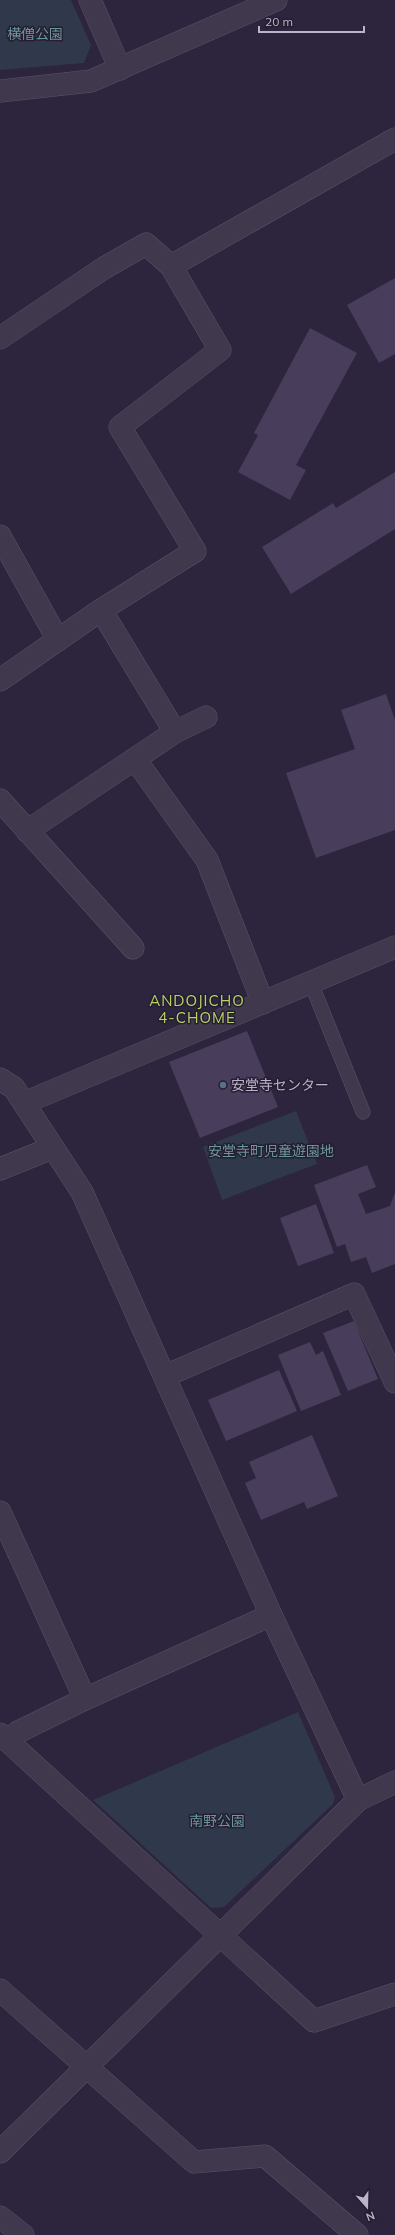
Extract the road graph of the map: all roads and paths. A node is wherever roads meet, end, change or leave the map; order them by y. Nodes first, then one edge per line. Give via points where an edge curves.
1 (90, 0) edge
2 (276, 0) edge
3 (120, 68) junction
4 (0, 91) edge
5 (395, 139) edge
6 (171, 266) junction
7 (0, 338) edge
8 (0, 536) edge
9 (101, 610) junction
10 (58, 640) junction
11 (0, 680) edge
12 (206, 717) dead end
13 (175, 732) junction
14 (135, 759) junction
15 (0, 800) edge
16 (27, 831) junction
17 (395, 947) edge
18 (133, 948) dead end
19 (311, 983) junction
20 (263, 1003) junction
21 (0, 1079) edge
22 (24, 1103) junction
23 (363, 1112) dead end
24 (52, 1148) junction
25 (0, 1169) edge
26 (165, 1376) junction
27 (395, 1382) edge
28 (0, 1512) edge
29 (271, 1615) junction
30 (85, 1699) junction
31 (4, 1737) edge
32 (395, 1782) edge
33 (358, 1800) junction
34 (220, 1935) junction
35 (0, 1990) edge
36 (395, 1994) edge
37 (85, 2067) junction
38 (0, 2152) edge
39 (0, 2217) edge
40 (23, 2235) edge
41 (357, 2235) edge

1 - 3 street
2 - 3 street
3 - 4 street via 91,81
5 - 6 street
6 - 7 street via 146,244 104,268
6 - 9 street via 220,350 120,427 195,551
8 - 10 street
9 - 10 street
9 - 13 street
10 - 11 street
12 - 13 street
13 - 14 street
14 - 16 street
14 - 20 street via 207,860
15 - 16 street
16 - 18 street
17 - 19 street
19 - 20 street
19 - 23 lane
20 - 22 street
21 - 22 street via 14,1088
22 - 24 street
24 - 25 street
24 - 26 street via 82,1192
26 - 27 street via 354,1294
26 - 29 street
28 - 30 street
29 - 30 street
29 - 33 street
30 - 31 street
31 - 34 street
32 - 33 street
33 - 34 street
34 - 36 street via 314,2021
34 - 37 street
35 - 37 street
37 - 38 street
37 - 41 street via 194,2162 265,2156
39 - 40 street

